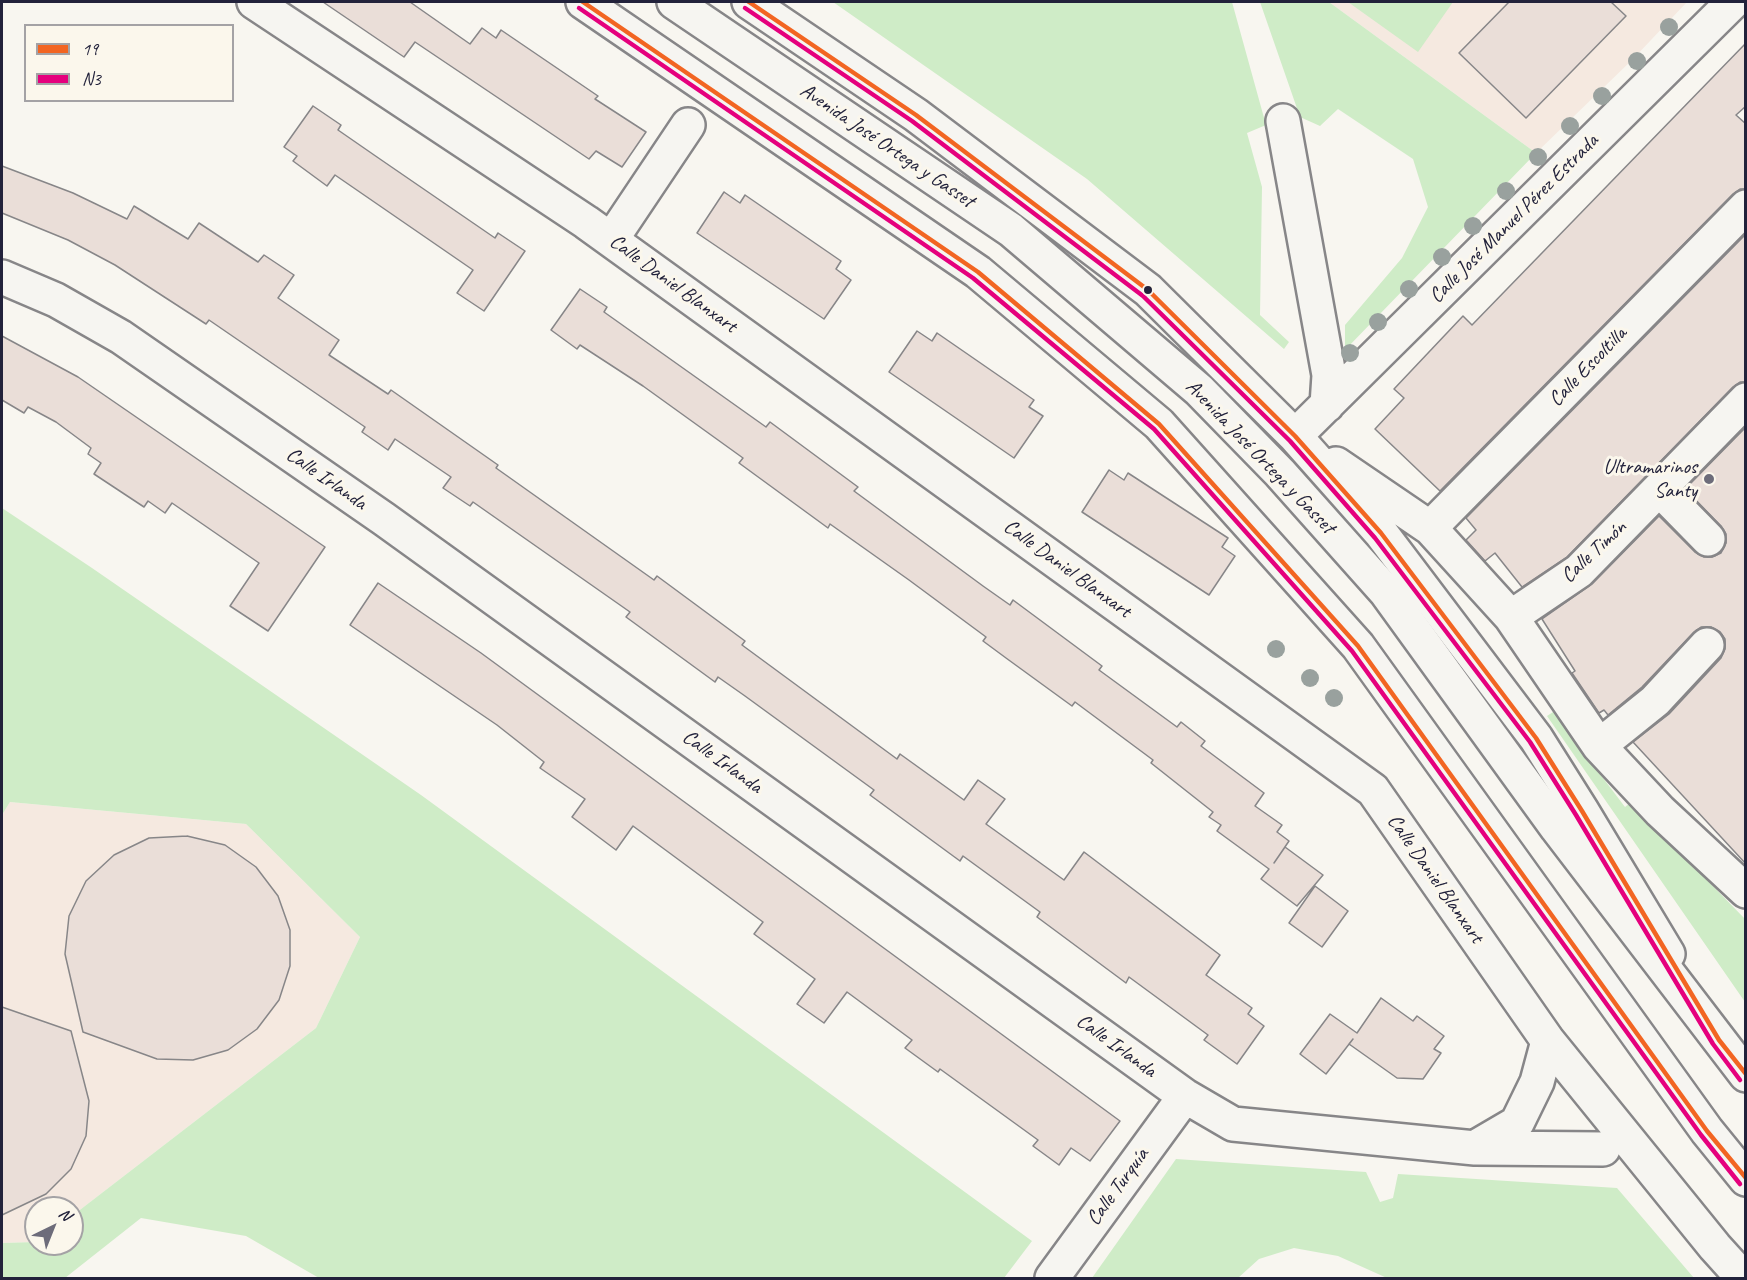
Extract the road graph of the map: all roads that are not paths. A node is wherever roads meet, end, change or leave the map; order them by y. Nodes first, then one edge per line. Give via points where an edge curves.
1 (254, 2) edge
2 (583, 2) edge
3 (674, 2) edge
4 (749, 2) edge
5 (1733, 2) edge
6 (1283, 121) dead end
7 (688, 125) dead end
8 (1746, 207) edge
9 (611, 240) junction
10 (2, 277) edge
11 (1746, 400) edge
12 (1327, 405) junction
13 (1295, 436) junction
14 (1659, 489) junction
15 (1430, 528) junction
16 (1708, 539) dead end
17 (1511, 617) junction
18 (1707, 645) dead end
19 (1599, 746) junction
20 (1746, 891) edge
21 (1719, 1040) junction
22 (1548, 1041) junction
23 (1746, 1075) edge
24 (1185, 1096) junction
25 (1475, 1148) junction
26 (1603, 1149) dead end
27 (1746, 1179) edge
28 (1052, 1278) edge
29 (1743, 1278) edge

1 - 9 street, Calle Daniel Blanxart
2 - 27 street via 978,272 1159,424 1358,646 1700,1121
3 - 21 street, Avenida José Ortega y Gasset via 1011,230 1199,390 1386,592 1557,828
4 - 13 street, Avenida José Ortega y Gasset via 916,116 1148,290
5 - 12 street, Calle José Manuel Pérez Estrada
6 - 12 street via 1329,375
7 - 9 street
8 - 15 street, Calle Escoltilla
9 - 22 street, Calle Daniel Blanxart via 1373,790
10 - 24 street, Calle Irlanda via 56,300 121,338 375,513
11 - 14 street, Calle Timón
12 - 13 street, Calle José Manuel Pérez Estrada
13 - 15 street
13 - 21 street, Avenida José Ortega y Gasset via 1381,533 1536,738
14 - 16 street
14 - 17 street, Calle Timón via 1579,571
15 - 17 street
17 - 19 street
18 - 19 street via 1655,700
19 - 20 street via 1660,811
21 - 23 street, Avenida José Ortega y Gasset
22 - 25 street via 1538,1082 1517,1123
22 - 29 street, Calle Daniel Blanxart
24 - 25 street, Calle Irlanda via 1233,1124
24 - 28 street, Calle Turquía
25 - 26 street, Calle Irlanda

